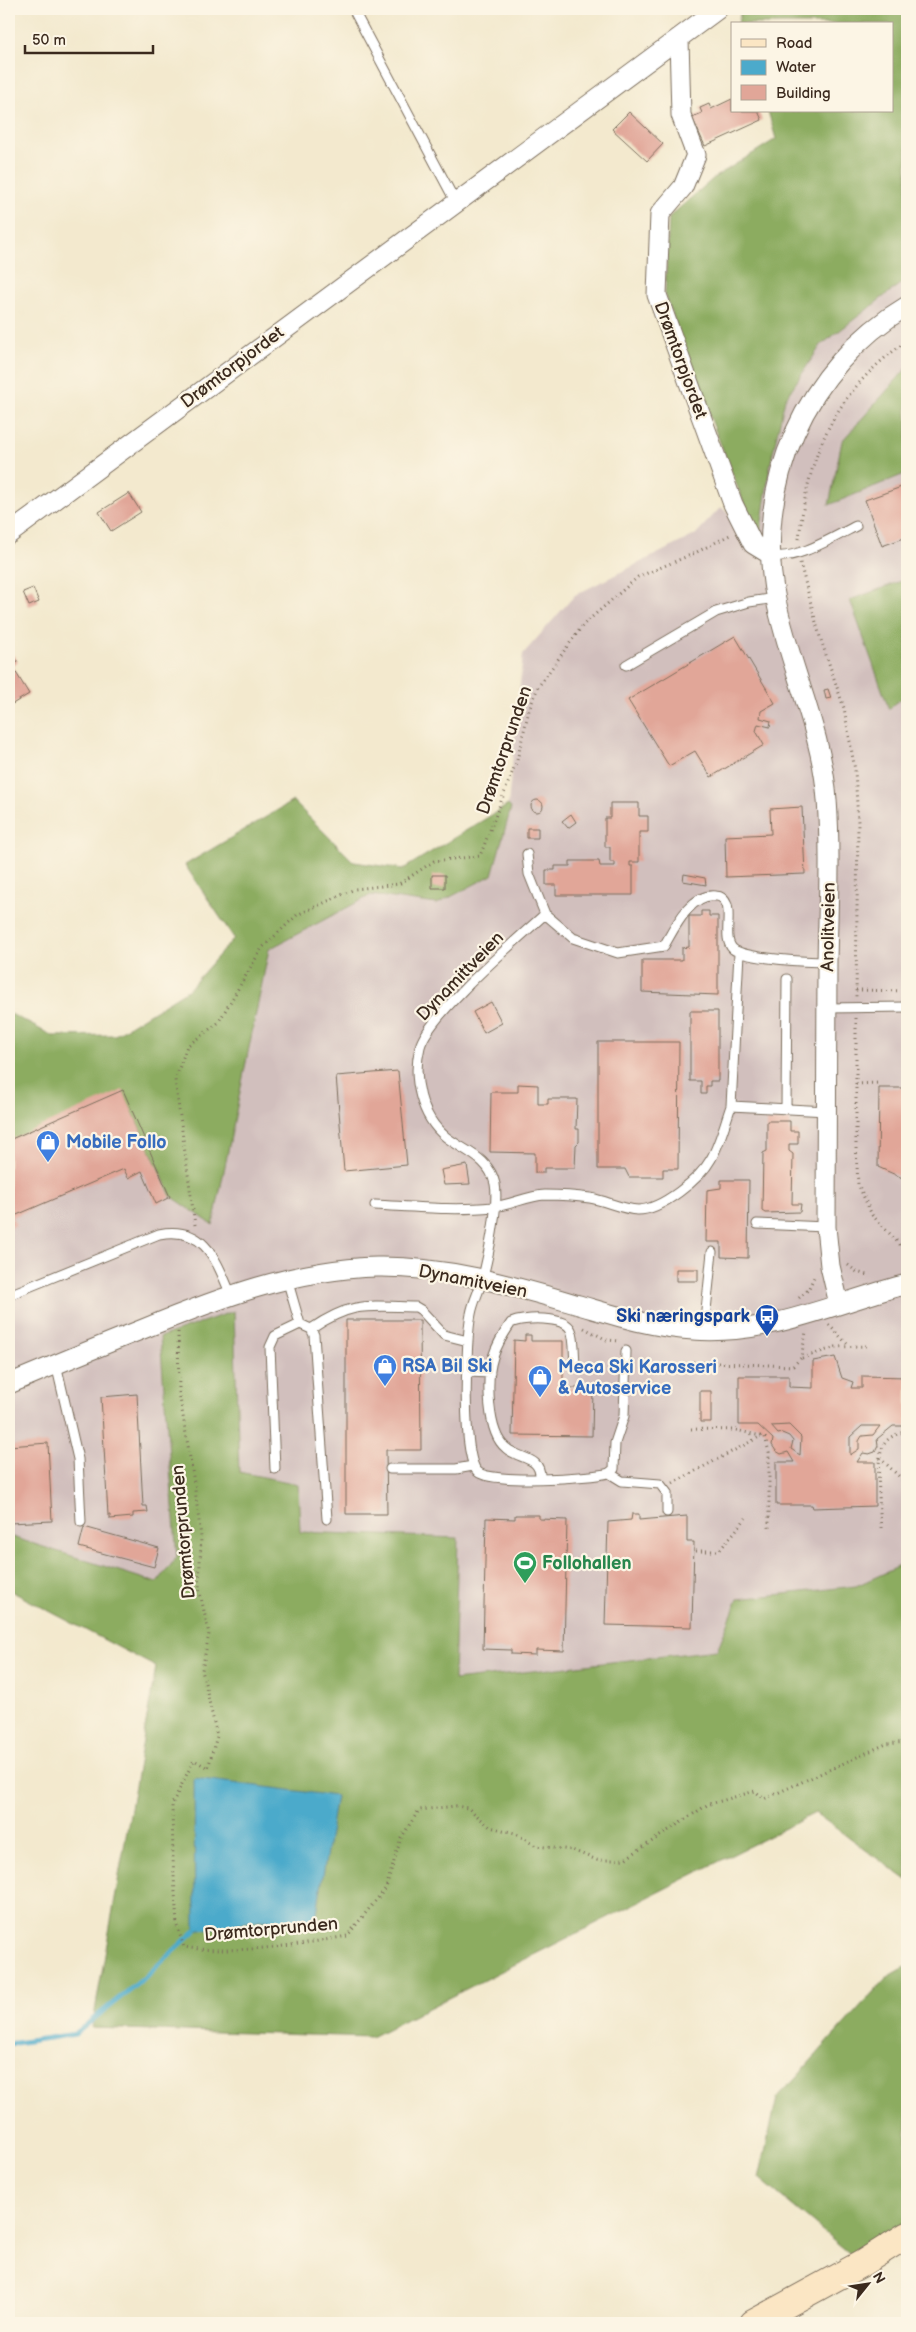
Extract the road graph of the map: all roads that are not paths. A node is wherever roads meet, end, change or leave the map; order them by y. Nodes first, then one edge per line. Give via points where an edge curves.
1 (353, 9) edge
2 (718, 9) edge
3 (679, 39) junction
4 (455, 201) junction
5 (907, 306) edge
6 (856, 526) dead end
7 (9, 534) edge
8 (771, 555) junction
9 (776, 598) junction
10 (626, 665) dead end
11 (527, 854) dead end
12 (545, 914) junction
13 (739, 953) junction
14 (827, 962) junction
15 (787, 979) dead end
16 (907, 1007) edge
17 (828, 1008) junction
18 (731, 1106) junction
19 (786, 1108) junction
20 (827, 1111) junction
21 (375, 1205) dead end
22 (496, 1207) junction
23 (757, 1224) dead end
24 (826, 1227) junction
25 (712, 1252) dead end
26 (287, 1278) junction
27 (482, 1279) junction
28 (907, 1284) edge
29 (9, 1295) edge
30 (231, 1295) junction
31 (839, 1304) junction
32 (300, 1324) junction
33 (311, 1329) junction
34 (704, 1330) junction
35 (468, 1342) junction
36 (626, 1346) road end
37 (56, 1364) junction
38 (574, 1365) dead end
39 (468, 1372) junction
40 (490, 1373) junction
41 (9, 1384) edge
42 (473, 1466) junction
43 (275, 1469) dead end
44 (390, 1469) dead end
45 (609, 1474) junction
46 (540, 1478) junction
47 (667, 1512) dead end
48 (327, 1519) dead end
49 (82, 1522) dead end
50 (907, 2235) edge
51 (753, 2323) edge

1 - 4 lane
2 - 3 street, Drømtorpjordet
3 - 4 street, Drømtorpjordet
3 - 8 street, Drømtorpjordet via 681,115 696,155 683,187 660,214 657,295 733,504 753,544
4 - 7 street, Drømtorpjordet
5 - 8 street, Anolitveien via 849,352 824,380 807,406 780,473
6 - 8 lane via 799,553 781,558
8 - 9 street, Anolitveien
9 - 10 lane via 716,612
9 - 14 street, Anolitveien via 807,699 824,771 828,824
11 - 12 lane via 529,874
12 - 13 lane via 573,938 618,953 664,946 691,906 700,899 717,896 723,898 727,906 729,944
12 - 22 lane, Dynamittveien via 448,1007 425,1035 420,1047 417,1080 428,1116 447,1137 483,1161 494,1181
13 - 14 lane
13 - 18 lane
14 - 17 street, Anolitveien
15 - 19 lane
16 - 17 lane
17 - 20 street, Anolitveien
18 - 19 lane
18 - 22 lane via 711,1159 660,1205 638,1210 591,1198 545,1195
19 - 20 lane
20 - 24 street, Anolitveien
21 - 22 lane
22 - 27 lane, Dynamittveien
23 - 24 lane
24 - 31 street, Anolitveien via 829,1260
25 - 34 lane
26 - 27 street, Dynamitveien via 332,1270 378,1267 433,1270
26 - 30 street, Dynamitveien
26 - 32 lane
27 - 34 street, Dynamitveien via 649,1324
27 - 35 lane, Dynamittveien via 471,1313
28 - 31 street, Dynamitveien
29 - 30 lane via 159,1234 180,1232 196,1238 213,1256
30 - 37 street, Dynamitveien
31 - 34 street, Dynamitveien via 804,1324
32 - 33 lane
32 - 43 lane via 276,1336 270,1347
33 - 35 lane via 347,1309 360,1306 416,1306 444,1335
33 - 48 lane
35 - 39 lane, Dynamittveien
36 - 45 lane via 624,1416 615,1443 614,1469
37 - 41 street, Dynamitveien
37 - 49 lane via 78,1459
38 - 40 lane via 568,1326 530,1318 511,1323 493,1358
39 - 40 lane
39 - 42 lane, Dynamittveien via 468,1438
40 - 46 lane via 490,1416 495,1436 505,1448 538,1465
42 - 44 lane
42 - 46 lane via 485,1476
45 - 46 lane
45 - 47 lane via 622,1481 655,1483 664,1488
50 - 51 main road via 853,2269

